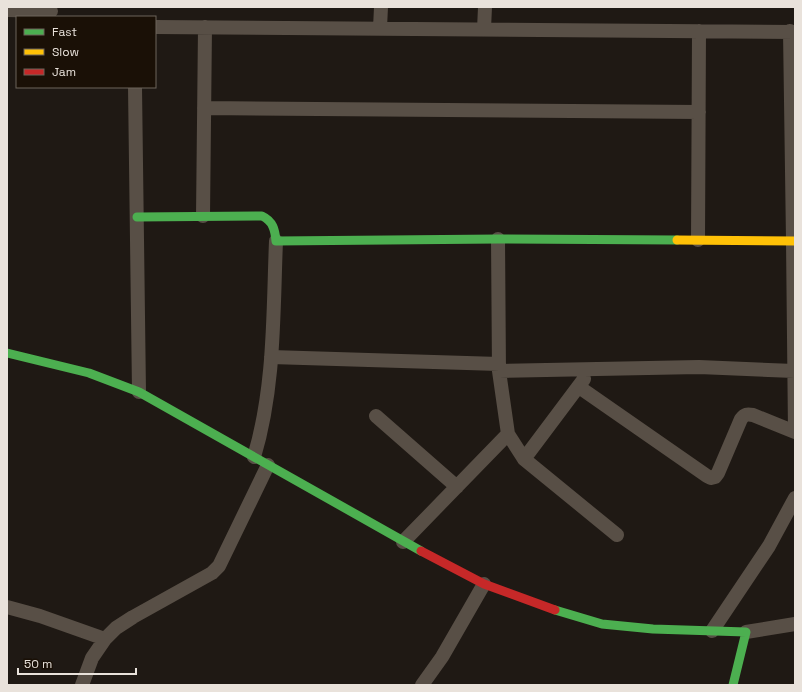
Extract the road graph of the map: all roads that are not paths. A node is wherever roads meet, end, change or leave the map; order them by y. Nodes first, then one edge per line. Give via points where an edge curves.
1 (381, 7) edge
2 (485, 7) edge
3 (7, 10) edge
4 (51, 12) edge
5 (156, 27) edge
6 (205, 27) junction
7 (380, 28) junction
8 (484, 29) junction
9 (699, 31) junction
10 (792, 32) edge
11 (793, 86) edge
12 (135, 88) edge
13 (204, 108) junction
14 (698, 112) junction
15 (793, 132) edge
16 (794, 182) edge
17 (203, 216) junction
18 (138, 217) junction
19 (498, 239) junction
20 (698, 240) junction
21 (276, 241) junction
22 (794, 241) edge
23 (7, 353) edge
24 (271, 357) junction
25 (499, 367) junction
26 (592, 369) junction
27 (794, 371) edge
28 (579, 387) junction
29 (139, 392) junction
30 (376, 416) dead end
31 (795, 432) edge
32 (508, 434) junction
33 (254, 457) junction
34 (524, 459) junction
35 (268, 465) junction
36 (457, 487) junction
37 (795, 498) edge
38 (617, 535) dead end
39 (403, 542) junction
40 (484, 584) junction
41 (7, 606) edge
42 (795, 624) edge
43 (712, 631) junction
44 (746, 632) junction
45 (105, 640) junction
46 (82, 685) edge
47 (422, 685) edge
48 (733, 685) edge

1 - 7 street
2 - 8 street
3 - 4 street
5 - 6 street
6 - 7 street
6 - 13 street
7 - 8 street
8 - 9 street
9 - 10 street
9 - 14 street
10 - 11 street
11 - 15 street
12 - 18 street
13 - 14 street
13 - 17 street
14 - 20 street
15 - 16 street
16 - 22 street
17 - 18 street
17 - 21 street via 268,218 273,224
18 - 29 street
19 - 20 street
19 - 21 street
19 - 25 street
20 - 22 street
21 - 24 street
22 - 27 street
23 - 29 street via 89,373
24 - 25 street
24 - 33 street via 262,432
25 - 26 street
25 - 32 street
26 - 27 street via 699,367
26 - 28 street
27 - 31 street
28 - 31 street via 711,478 718,472 744,415 753,415
28 - 34 street
29 - 33 street
30 - 36 street
32 - 34 street
32 - 36 street
33 - 35 street
34 - 38 street
35 - 39 street
35 - 45 street via 219,566 212,573 116,628
36 - 39 street
37 - 43 street via 769,546
39 - 40 street
40 - 43 street via 602,624
40 - 47 street via 442,657
41 - 45 street
42 - 44 street
43 - 44 street
44 - 48 street
45 - 46 street via 92,658

